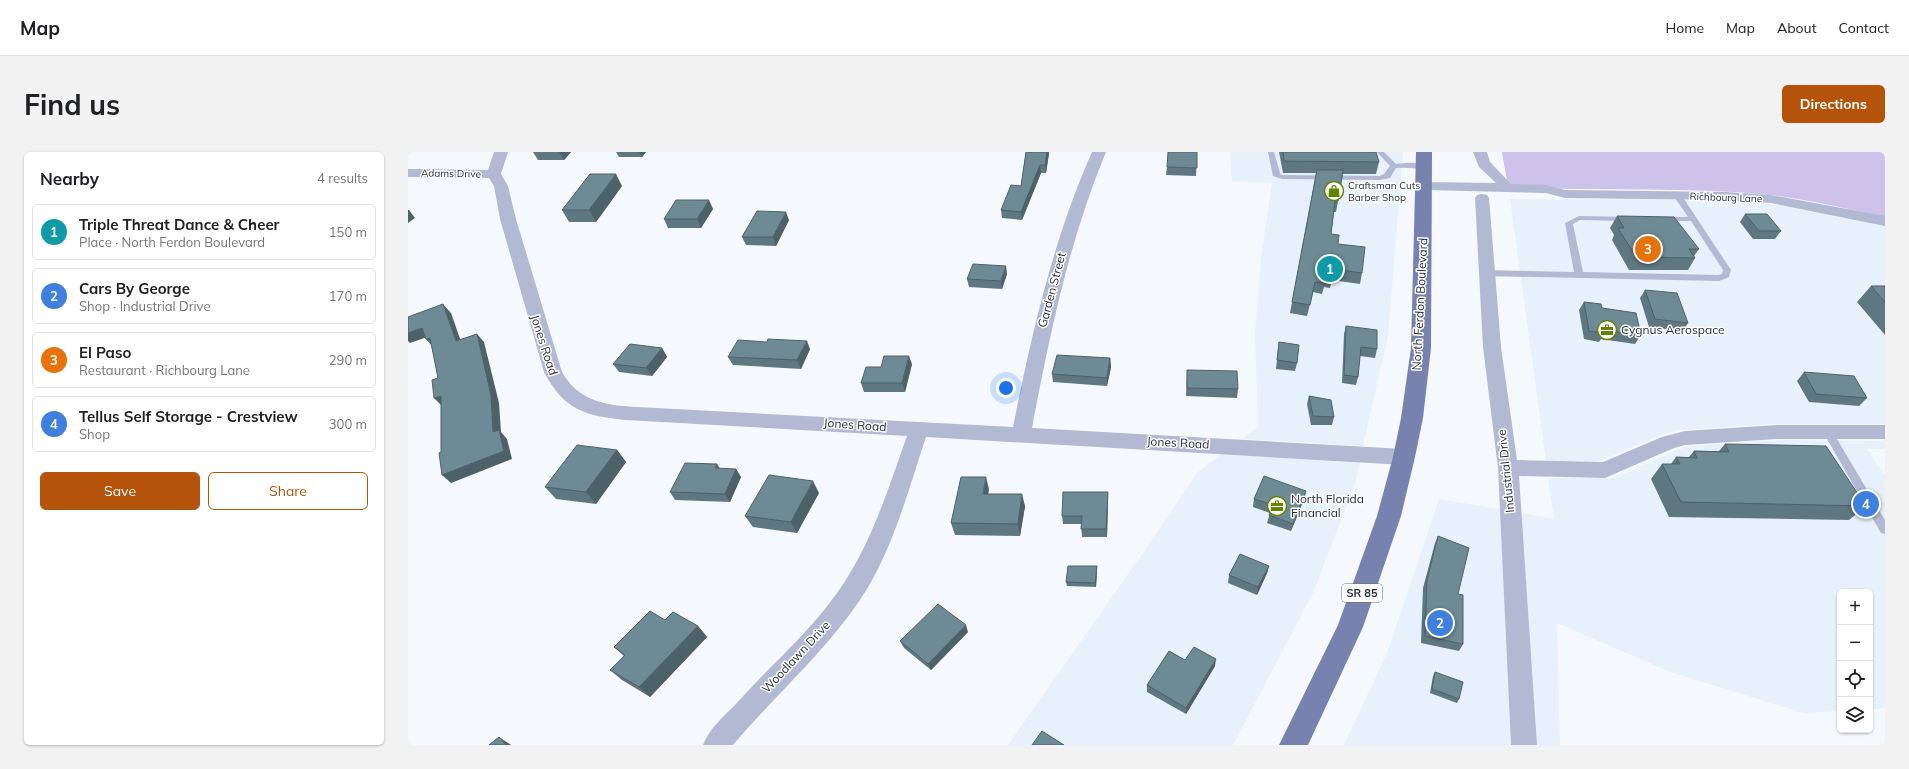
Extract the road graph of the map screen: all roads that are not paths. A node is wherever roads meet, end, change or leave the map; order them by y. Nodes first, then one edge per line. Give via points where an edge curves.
1 (501, 152) edge
2 (1099, 152) edge
3 (1271, 152) edge
4 (1380, 152) edge
5 (1480, 152) edge
6 (1424, 160) edge
7 (1394, 166) junction
8 (408, 173) edge
9 (494, 174) junction
10 (1507, 189) junction
11 (1424, 191) junction
12 (1565, 194) junction
13 (1677, 196) junction
14 (1482, 198) junction
15 (1640, 219) edge
16 (1655, 219) edge
17 (1693, 219) junction
18 (1885, 221) edge
19 (1486, 273) junction
20 (1580, 275) junction
21 (919, 429) junction
22 (1828, 432) junction
23 (1885, 432) edge
24 (1021, 433) junction
25 (1404, 457) junction
26 (1508, 468) junction
27 (1885, 530) edge
28 (716, 745) edge
29 (1293, 745) edge
30 (1524, 745) edge

1 - 9 street
2 - 24 street, Garden Street via 1074,215 1057,268 1040,336
3 - 7 lane via 1277,176 1282,177 1380,178 1387,176
4 - 7 lane
5 - 10 street via 1483,164 1501,178
6 - 7 lane
6 - 11 main road, North Ferdon Boulevard / SR 85
8 - 9 street, Adams Drive
9 - 21 street, Jones Road via 501,186 552,372 558,385 575,400 608,411
10 - 11 street, Richbourg Lane
10 - 12 street, Richbourg Lane via 1546,189
11 - 14 street, Richbourg Lane
11 - 25 main road, North Ferdon Boulevard / SR 85 via 1421,348
12 - 13 street, Richbourg Lane
12 - 14 street, Richbourg Lane via 1550,199
13 - 17 lane
13 - 18 street, Richbourg Lane via 1771,199
14 - 19 street, Industrial Drive
15 - 20 lane via 1579,218 1569,223
16 - 17 lane
17 - 20 lane via 1727,270 1726,275 1719,278
19 - 20 lane
19 - 26 street, Industrial Drive via 1492,347
21 - 24 street, Jones Road
21 - 28 street, Woodlawn Drive via 872,557 859,580 820,635
22 - 23 street
22 - 26 street via 1777,432 1685,438 1669,442 1605,470
22 - 27 lane
24 - 25 street, Jones Road
25 - 29 main road, North Ferdon Boulevard / SR 85 via 1389,516 1350,627
26 - 30 street, Industrial Drive

